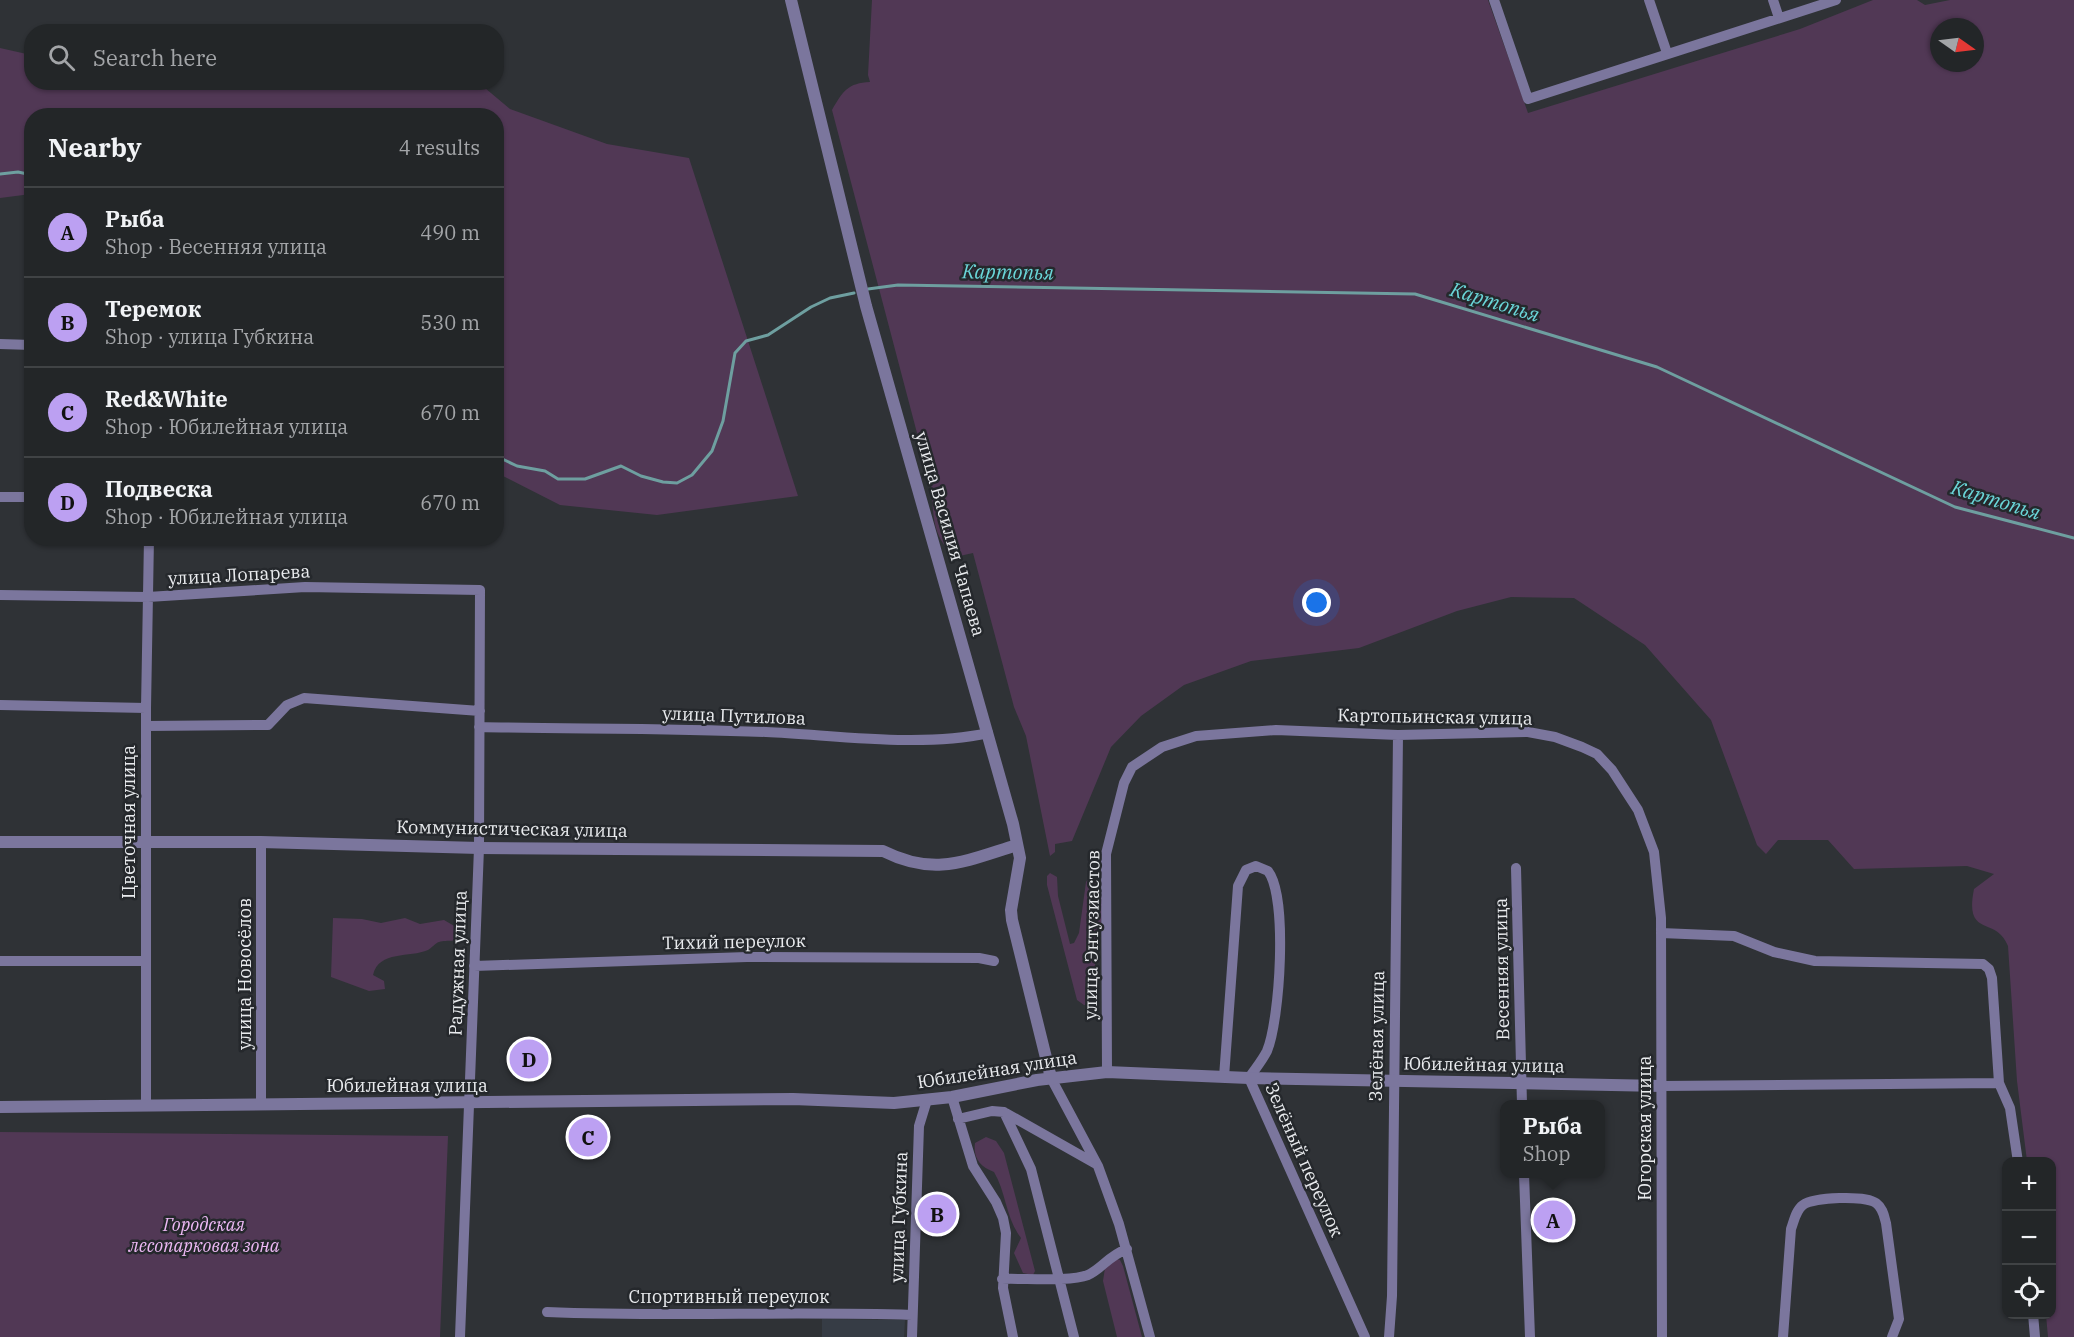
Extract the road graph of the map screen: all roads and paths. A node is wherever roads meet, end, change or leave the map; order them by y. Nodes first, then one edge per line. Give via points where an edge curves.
1 (791, 0) edge
2 (1494, 0) edge
3 (1649, 0) edge
4 (1773, 0) edge
5 (1836, 0) edge
6 (1779, 18) junction
7 (1667, 53) junction
8 (0, 344) edge
9 (24, 345) edge
10 (0, 497) edge
11 (24, 497) edge
12 (149, 546) edge
13 (480, 590) joint
14 (0, 595) edge
15 (148, 597) junction
16 (0, 705) edge
17 (146, 708) junction
18 (480, 711) junction
19 (146, 726) junction
20 (479, 727) junction
21 (988, 733) junction
22 (1398, 735) junction
23 (1196, 736) joint
24 (0, 842) edge
25 (146, 842) junction
26 (261, 842) junction
27 (1017, 845) junction
28 (479, 848) junction
29 (1516, 868) dead end
30 (1661, 918) joint
31 (1661, 933) junction
32 (0, 961) edge
33 (146, 961) junction
34 (994, 961) dead end
35 (474, 966) junction
36 (1107, 1072) junction
37 (1224, 1077) junction
38 (1051, 1078) junction
39 (1249, 1078) junction
40 (1393, 1081) junction
41 (1999, 1083) junction
42 (1521, 1084) junction
43 (1662, 1086) junction
44 (952, 1097) junction
45 (927, 1100) junction
46 (1522, 1100) edge
47 (469, 1104) junction
48 (261, 1105) junction
49 (0, 1107) edge
50 (146, 1107) junction
51 (1004, 1112) junction
52 (958, 1119) junction
53 (2017, 1157) edge
54 (1098, 1166) junction
55 (1524, 1178) edge
56 (1127, 1249) junction
57 (1059, 1278) junction
58 (1002, 1279) junction
59 (547, 1312) dead end
60 (912, 1315) junction
61 (2033, 1319) edge
62 (460, 1337) edge
63 (912, 1337) edge
64 (1013, 1337) edge
65 (1074, 1337) edge
66 (1150, 1337) edge
67 (1365, 1337) edge
68 (1389, 1337) edge
69 (1530, 1337) edge
70 (1662, 1337) edge
71 (1783, 1337) edge
72 (1892, 1337) edge
73 (2035, 1337) edge

1 - 21 street, улица Василия Чапаева via 866,306
2 - 7 street via 1528,99
3 - 7 street
4 - 6 street
5 - 6 street
6 - 7 street
8 - 9 street
10 - 11 street
12 - 15 street, Цветочная улица
13 - 15 street, улица Лопарева via 305,587
13 - 18 street, Радужная улица
14 - 15 street, улица Лопарева
15 - 17 street, Цветочная улица
16 - 17 street
17 - 19 street, Цветочная улица
18 - 19 street via 304,698 295,699 268,725
18 - 20 street, Радужная улица
19 - 25 street, Цветочная улица
20 - 21 street, улица Путилова via 904,739
20 - 28 street, Радужная улица
21 - 27 street, улица Василия Чапаева
22 - 23 street, Картопьинская улица via 1276,730
22 - 30 street, Картопьинская улица via 1528,732 1555,737 1597,754 1626,788 1647,831 1658,876
22 - 40 street, Зелёная улица
23 - 36 street, улица Энтузиастов via 1162,747 1132,767 1124,783 1106,854
24 - 25 street, Коммунистическая улица
25 - 26 street, Коммунистическая улица
25 - 33 street, Цветочная улица
26 - 28 street, Коммунистическая улица
26 - 48 street, улица Новосёлов
27 - 28 street, Коммунистическая улица via 945,866 923,866 883,851
27 - 38 street, улица Василия Чапаева via 1020,858 1012,920
28 - 35 street, Радужная улица
29 - 42 street, Весенняя улица
30 - 31 street, Югорская улица
31 - 41 street via 1734,936 1774,952 1815,960 1983,964 1992,978
31 - 43 street, Югорская улица
32 - 33 street
33 - 50 street, Цветочная улица
34 - 35 street, Тихий переулок via 747,957
35 - 47 street, Радужная улица
36 - 37 street, Юбилейная улица
36 - 38 street, Юбилейная улица
37 - 39 street, Юбилейная улица
37 - 39 street, Зелёный переулок via 1238,886 1246,870 1256,866 1268,871 1276,885 1280,906 1278,989 1267,1051
38 - 44 street, Юбилейная улица
38 - 54 street
39 - 40 street, Юбилейная улица
39 - 67 street, Зелёный переулок
40 - 42 street, Юбилейная улица
40 - 68 street, Зелёная улица
41 - 43 street, Юбилейная улица
41 - 53 street via 2010,1108
42 - 43 street, Юбилейная улица
42 - 46 street, Весенняя улица
43 - 70 street, Югорская улица
44 - 45 street, Юбилейная улица
44 - 52 street
45 - 47 street, Юбилейная улица
45 - 60 street, улица Губкина via 919,1126
47 - 48 street, Юбилейная улица
47 - 62 street, Радужная улица
48 - 50 street, Юбилейная улица
49 - 50 street, Юбилейная улица
51 - 52 street
51 - 54 street
51 - 57 street via 1031,1169
52 - 58 street via 973,1166 1003,1218 1006,1233
54 - 56 street
55 - 69 street
56 - 57 street via 1109,1257 1090,1274
56 - 66 street
57 - 58 street
57 - 65 street
58 - 64 street
59 - 60 street, Спортивный переулок
60 - 63 street, улица Губкина
61 - 73 street
71 - 72 street via 1791,1229 1801,1206 1813,1200 1862,1198 1875,1201 1886,1223 1899,1319

